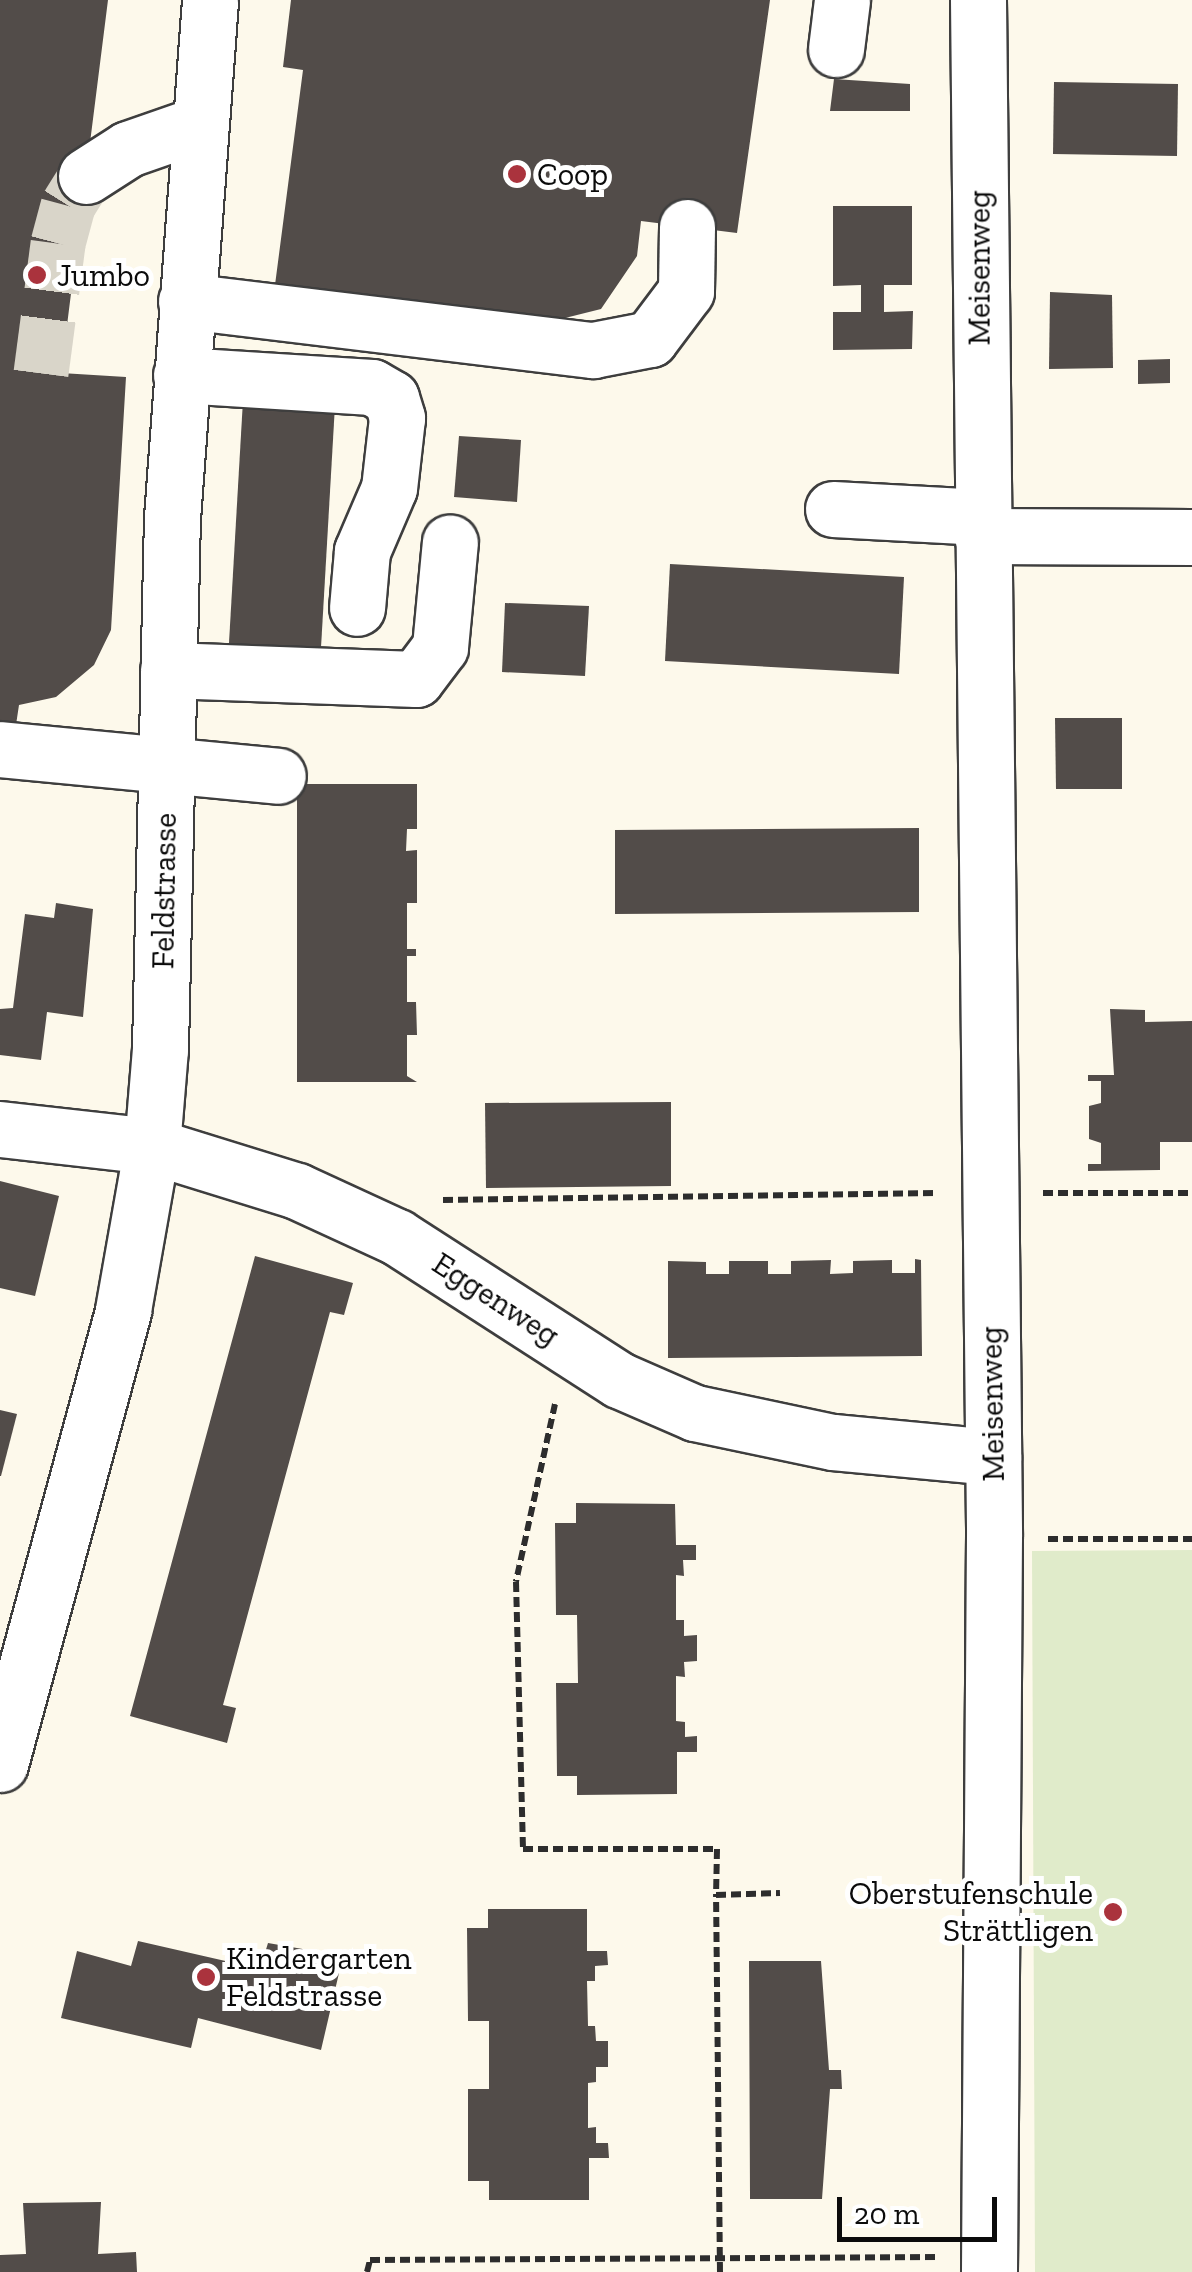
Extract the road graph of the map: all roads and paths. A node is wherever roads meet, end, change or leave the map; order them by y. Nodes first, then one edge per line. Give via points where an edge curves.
1 (210, 0) edge
2 (972, 1) edge
3 (197, 125) junction
4 (86, 176) tunnel mouth
5 (688, 227) dead end
6 (186, 301) junction
7 (180, 376) junction
8 (833, 509) dead end
9 (982, 527) junction
10 (1192, 537) edge
11 (450, 542) dead end
12 (357, 608) dead end
13 (168, 670) junction
14 (0, 749) edge
15 (166, 768) junction
16 (278, 776) dead end
17 (0, 1129) edge
18 (152, 1146) junction
19 (990, 1192) junction
20 (1192, 1193) edge
21 (431, 1199) dead end
22 (567, 1346) junction
23 (993, 1458) junction
24 (1032, 1539) dead end
25 (1192, 1539) edge
26 (0, 1764) edge
27 (780, 1893) dead end
28 (716, 1895) junction
29 (720, 2258) junction
30 (989, 2264) edge
31 (367, 2272) edge
32 (720, 2272) edge

1 - 3 street, Feldstrasse
2 - 9 street, Meisenweg
3 - 4 street via 128,149
3 - 6 street, Feldstrasse
5 - 6 street via 686,291 650,340 593,350
6 - 7 street, Feldstrasse
7 - 12 street via 372,387 391,398 396,418 388,488 362,551
7 - 13 street, Feldstrasse
8 - 9 street
9 - 10 street
9 - 19 street, Meisenweg
11 - 13 street via 440,647 416,678
13 - 15 street, Feldstrasse
14 - 15 street
15 - 16 street
15 - 18 street, Feldstrasse
17 - 18 street, Eggenweg
18 - 22 street, Eggenweg via 297,1191 397,1237
18 - 26 street, Feldstrasse via 123,1310
19 - 20 path
19 - 21 path
19 - 23 street, Meisenweg
22 - 23 street, Eggenweg via 618,1380 695,1414 833,1442
22 - 28 path via 516,1582 523,1849 716,1849
23 - 30 street, Meisenweg
24 - 25 path
27 - 28 path
28 - 29 path
29 - 30 path
29 - 31 path via 370,2260
29 - 32 path

